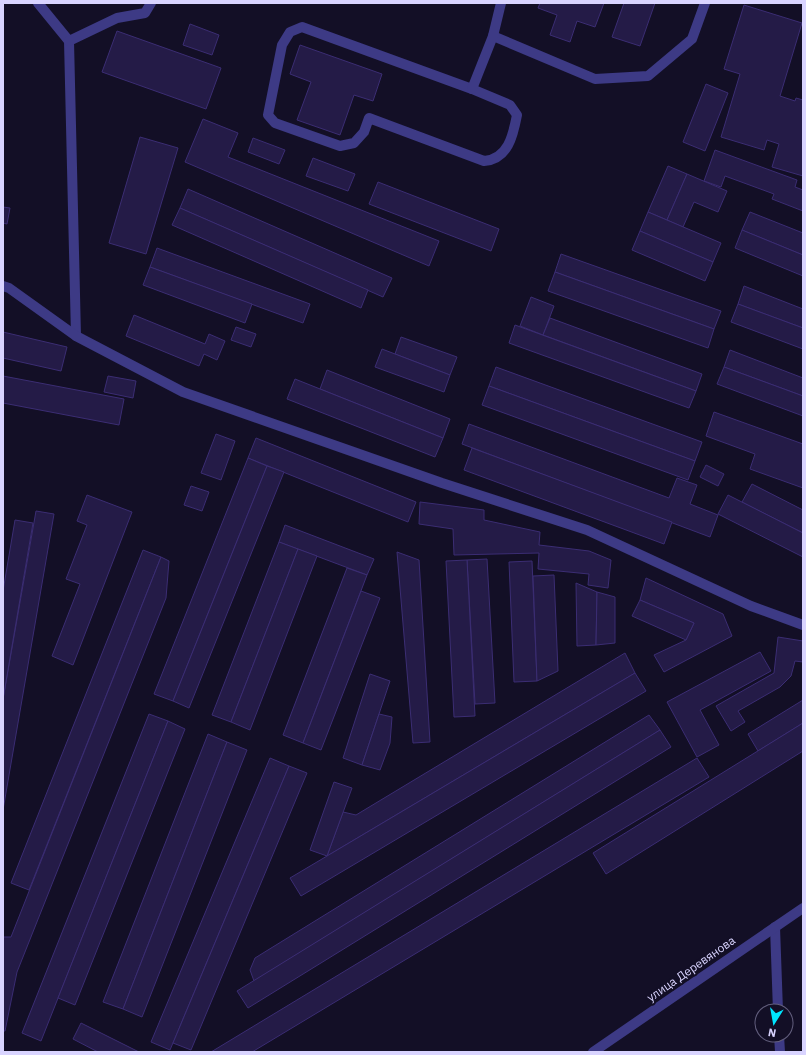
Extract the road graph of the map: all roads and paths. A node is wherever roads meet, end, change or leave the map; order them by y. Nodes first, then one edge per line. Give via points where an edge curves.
1 (38, 3) edge
2 (151, 3) edge
3 (501, 3) edge
4 (705, 3) edge
5 (493, 36) junction
6 (69, 41) junction
7 (472, 89) junction
8 (3, 286) edge
9 (76, 336) junction
10 (803, 625) edge
11 (803, 908) edge
12 (775, 927) junction
13 (778, 1003) edge
14 (593, 1052) edge

1 - 6 street
2 - 6 street via 145,13 117,18
3 - 5 street
4 - 5 street via 692,39 648,76 595,79
5 - 7 street
6 - 9 street
7 - 7 street via 302,27 290,32 282,45 268,115 275,124 340,146 354,143 364,132 369,118 484,161 494,160 504,153 517,115 510,105
8 - 9 street
9 - 10 street via 183,392 442,483 588,530 751,606
11 - 12 street, улица Деревянова
12 - 13 street
12 - 14 street, улица Деревянова

